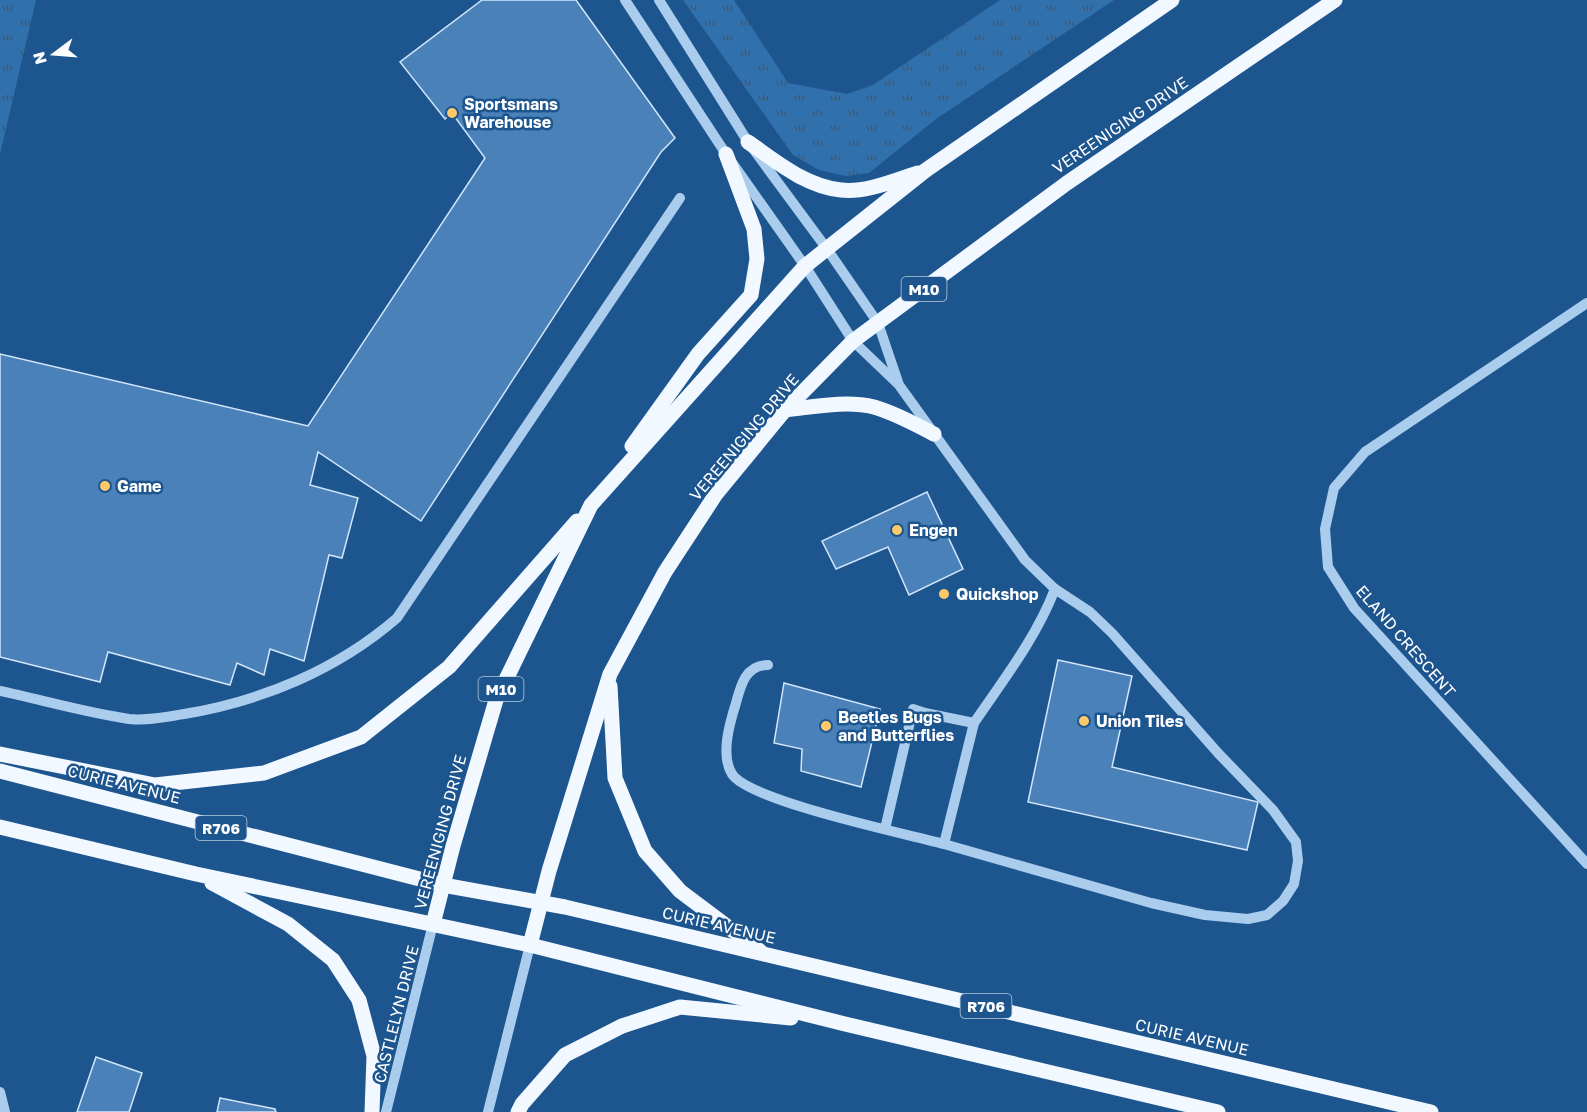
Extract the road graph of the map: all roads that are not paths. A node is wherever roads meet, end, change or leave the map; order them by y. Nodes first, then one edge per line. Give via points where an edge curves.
1 (625, 0) edge
2 (659, 0) edge
3 (1172, 0) edge
4 (1335, 0) edge
5 (748, 142) junction
6 (726, 154) junction
7 (926, 170) junction
8 (680, 198) dead end
9 (827, 249) junction
10 (805, 266) junction
11 (1587, 303) edge
12 (878, 323) junction
13 (853, 341) junction
14 (899, 386) junction
15 (785, 410) junction
16 (934, 434) junction
17 (591, 505) junction
18 (1055, 589) junction
19 (768, 664) dead end
20 (610, 674) junction
21 (0, 691) edge
22 (974, 723) junction
23 (0, 754) edge
24 (0, 771) edge
25 (0, 827) edge
26 (885, 829) junction
27 (944, 844) junction
28 (1587, 864) edge
29 (196, 874) junction
30 (443, 885) junction
31 (540, 902) junction
32 (434, 924) junction
33 (530, 945) junction
34 (764, 954) junction
35 (845, 1024) junction
36 (0, 1092) edge
37 (5, 1112) edge
38 (372, 1112) edge
39 (387, 1112) edge
40 (488, 1112) edge
41 (518, 1112) edge
42 (1218, 1112) edge
43 (1431, 1112) edge

1 - 6 street
2 - 5 street
3 - 7 main road, VEREENIGING DRIVE / M10
4 - 12 main road, VEREENIGING DRIVE / M10 via 1067,183
5 - 7 main road via 799,178 842,190 871,187
5 - 9 street
6 - 10 street
6 - 17 main road via 754,229 757,259 751,296 698,354
7 - 9 main road, VEREENIGING DRIVE / M10
8 - 21 street via 397,618 371,640 331,664 259,696 163,717 131,719
9 - 10 main road, VEREENIGING DRIVE / M10
9 - 12 street
10 - 13 street
10 - 17 main road, VEREENIGING DRIVE / M10
11 - 28 street, ELAND CRESCENT via 1365,453 1334,488 1325,529 1328,567 1354,608
12 - 13 main road, VEREENIGING DRIVE / M10
12 - 14 street
13 - 14 street
13 - 15 main road, VEREENIGING DRIVE / M10
14 - 16 street
15 - 16 main road via 873,407
15 - 20 main road, VEREENIGING DRIVE / M10 via 716,494 664,572
16 - 18 street via 1024,560
17 - 23 main road via 449,667 361,737 264,773 155,785
17 - 30 main road, VEREENIGING DRIVE / M10 via 496,700
18 - 22 street via 1031,640
18 - 27 street via 1090,612 1112,633 1274,810 1296,842 1298,861 1293,884 1283,901 1267,915 1248,919 1205,915
19 - 26 street via 750,669 739,692 728,745 733,775 742,784 780,800
20 - 31 main road, VEREENIGING DRIVE / M10
20 - 34 main road via 615,778 645,851 680,891
22 - 26 street via 914,709
22 - 27 street
24 - 30 main road, CURIE AVENUE / R706
25 - 29 main road
26 - 27 street
29 - 32 main road
29 - 38 main road via 288,924 333,960 359,1000 374,1056
30 - 31 main road, CURIE AVENUE / R706
30 - 32 main road, VEREENIGING DRIVE / M10
31 - 33 main road, VEREENIGING DRIVE / M10
31 - 34 main road, CURIE AVENUE / R706
32 - 33 main road
32 - 39 street, CASTLELYN DRIVE
33 - 35 main road
33 - 40 street
34 - 43 main road, CURIE AVENUE / R706
35 - 41 main road via 680,1007 622,1026 565,1055
35 - 42 main road
36 - 37 street

